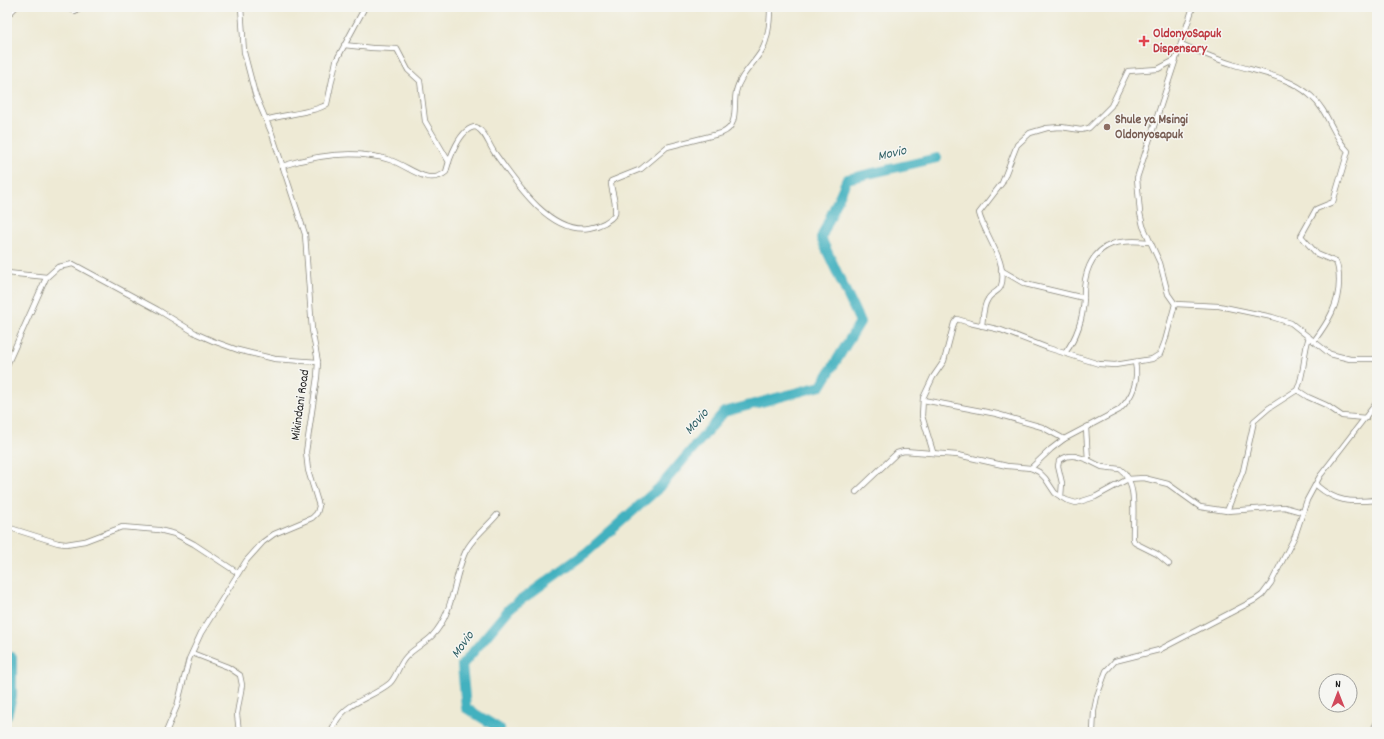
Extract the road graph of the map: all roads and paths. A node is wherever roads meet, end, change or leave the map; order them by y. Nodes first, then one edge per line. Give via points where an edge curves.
1 (16, 7) edge
2 (63, 7) edge
3 (81, 7) edge
4 (241, 7) edge
5 (365, 7) edge
6 (770, 7) edge
7 (1193, 7) edge
8 (7, 16) edge
9 (1181, 44) junction
10 (344, 45) junction
11 (1175, 60) junction
12 (266, 120) junction
13 (449, 162) junction
14 (282, 166) junction
15 (1150, 242) junction
16 (1001, 270) junction
17 (7, 274) edge
18 (46, 278) junction
19 (1084, 298) junction
20 (1175, 304) junction
21 (982, 326) junction
22 (1309, 336) junction
23 (1314, 341) junction
24 (1065, 353) junction
25 (1377, 359) edge
26 (318, 362) junction
27 (1135, 362) junction
28 (7, 365) edge
29 (1297, 390) junction
30 (923, 400) junction
31 (1377, 402) edge
32 (1366, 418) junction
33 (1086, 428) junction
34 (1064, 439) junction
35 (933, 452) junction
36 (1088, 460) junction
37 (1031, 468) junction
38 (1128, 478) junction
39 (1316, 485) junction
40 (856, 492) dead end
41 (1062, 497) junction
42 (1377, 500) edge
43 (1227, 511) junction
44 (1302, 512) junction
45 (497, 516) dead end
46 (7, 527) edge
47 (1169, 564) dead end
48 (238, 573) junction
49 (192, 653) junction
50 (1377, 722) edge
51 (166, 732) edge
52 (239, 732) edge
53 (331, 732) edge
54 (1093, 732) edge
55 (1372, 732) edge

1 - 8 street
2 - 3 street via 75,11
4 - 12 street, Mikindani Road via 244,52 255,94
5 - 10 street
6 - 13 street via 762,50 736,91 732,126 722,133 667,147 641,169 612,181 610,185 616,201 616,214 606,223 593,227 573,228 541,210 476,127 469,129 462,137
7 - 9 street
9 - 11 street
9 - 23 street via 1219,60 1297,85 1319,104 1341,144 1348,151 1333,202 1316,209 1301,236 1317,254 1336,262 1339,268 1338,297 1333,312
10 - 12 street via 334,66 327,104 324,107
10 - 13 street via 397,49 408,70 420,81 425,121
11 - 15 street via 1137,178 1140,213
11 - 16 street via 1158,69 1128,71 1111,106 1090,128 1047,128 1030,133 1017,145 1002,183 979,213 997,252
12 - 14 street, Mikindani Road
13 - 14 street via 446,172 431,179 392,161 360,154 315,157
14 - 26 street, Mikindani Road via 305,234 311,317
15 - 19 street via 1119,242 1102,250 1089,264
15 - 20 street via 1160,263 1170,298
16 - 19 street via 1025,284
16 - 21 street via 1001,285 999,290 988,298
17 - 18 street
18 - 26 street via 58,267 73,264 213,341 275,359
18 - 28 street
19 - 24 street via 1082,321
20 - 22 street via 1219,306 1260,314 1290,323
20 - 27 street via 1160,354 1152,359
21 - 24 street via 1001,330
21 - 30 street via 959,318 955,320 944,361
22 - 23 street
22 - 29 street
23 - 25 street via 1324,350 1337,356
24 - 27 street via 1107,365
26 - 48 street, Mikindani Road via 306,452 308,470 319,506 317,513 312,518 274,534 263,542
27 - 33 street via 1137,378 1130,398 1119,410
29 - 32 street via 1342,416
29 - 43 street via 1254,421 1243,472
30 - 34 street via 997,414 1042,427
30 - 35 street via 923,425
31 - 32 street
32 - 39 street via 1328,464
33 - 34 street
33 - 36 street
34 - 37 street
35 - 37 street
35 - 40 street via 897,452
36 - 38 street via 1102,467 1120,469
36 - 41 street via 1072,456 1063,457 1059,461
37 - 41 street via 1039,472 1050,488
38 - 41 street via 1085,501 1076,503
38 - 43 street via 1162,482 1200,506
38 - 47 street via 1133,497 1135,543 1157,554
39 - 42 street via 1328,496 1337,499
39 - 44 street
43 - 44 street via 1284,507
44 - 54 street via 1295,536 1262,595 1158,650 1122,658 1110,666 1097,696
45 - 53 street via 467,548 451,603 438,628 431,637 406,656 388,684 346,708
46 - 48 street via 66,544 85,541 122,527 159,530 175,534 194,544
48 - 49 street, Mikindani Road via 201,633
49 - 51 street, Mikindani Road via 177,706
49 - 52 street via 228,667 240,675 242,684 237,714
50 - 55 street

